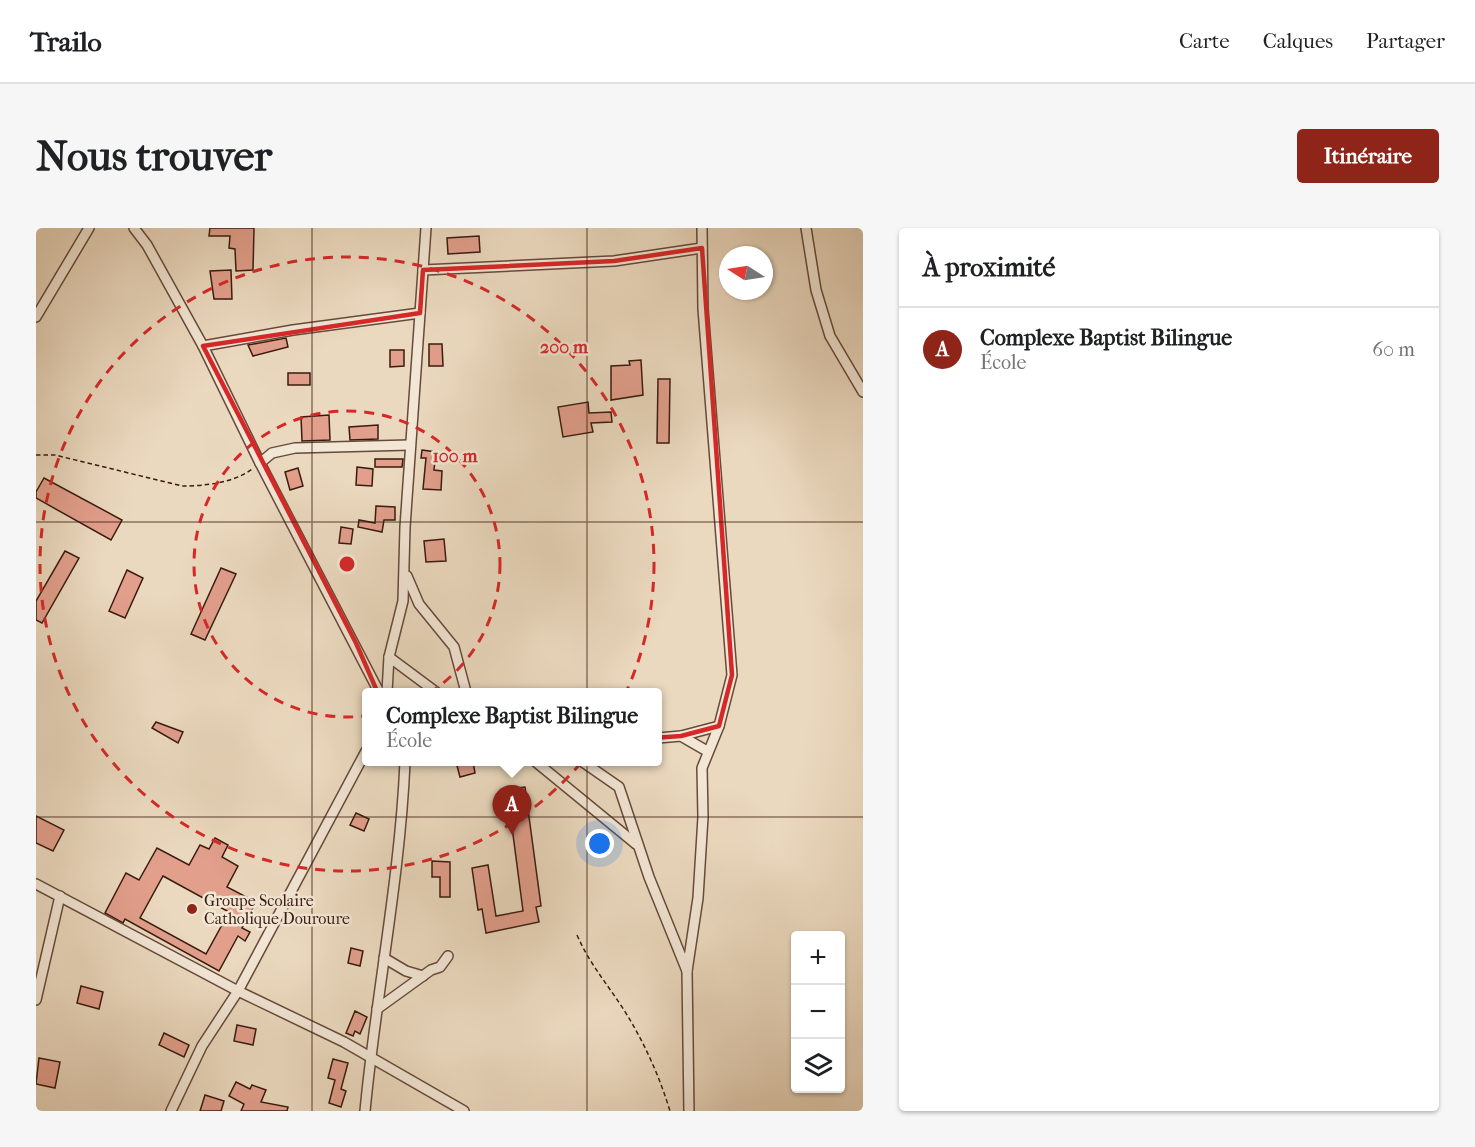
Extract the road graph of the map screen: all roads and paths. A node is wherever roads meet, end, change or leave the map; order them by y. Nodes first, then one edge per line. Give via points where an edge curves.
1 (89, 228) edge
2 (134, 228) edge
3 (426, 228) edge
4 (702, 228) edge
5 (806, 228) edge
6 (702, 248) junction
7 (423, 270) junction
8 (420, 313) junction
9 (36, 317) edge
10 (202, 346) junction
11 (863, 392) edge
12 (410, 445) junction
13 (36, 455) edge
14 (260, 463) junction
15 (405, 571) junction
16 (389, 657) junction
17 (376, 688) edge
18 (387, 688) edge
19 (429, 688) edge
20 (465, 688) edge
21 (719, 726) junction
22 (681, 736) junction
23 (662, 738) edge
24 (707, 751) junction
25 (362, 758) edge
26 (405, 766) edge
27 (541, 766) edge
28 (589, 766) edge
29 (637, 846) junction
30 (36, 884) edge
31 (60, 896) junction
32 (577, 935) dead end
33 (448, 956) dead end
34 (384, 958) junction
35 (687, 971) junction
36 (423, 976) junction
37 (238, 991) junction
38 (36, 1000) edge
39 (377, 1009) junction
40 (370, 1057) junction
41 (172, 1111) edge
42 (365, 1111) edge
43 (464, 1111) edge
44 (670, 1111) edge
45 (690, 1111) edge

1 - 9 street
2 - 10 street
3 - 7 street
4 - 6 street
5 - 11 street via 816,290 830,336
6 - 7 street via 614,261
6 - 21 street via 703,309 732,675
7 - 8 street
8 - 10 street
8 - 12 street
10 - 14 street
12 - 14 street via 295,448 272,453
12 - 15 street
13 - 14 path via 55,455 182,486 222,481 247,473
14 - 17 street
15 - 16 street via 401,612
15 - 20 street via 414,596 451,641
16 - 18 street
16 - 19 street
21 - 22 street
21 - 24 street
22 - 23 street
22 - 24 street
24 - 35 street via 702,768 698,898
25 - 37 street
26 - 34 street
27 - 29 street
28 - 29 street via 619,787
29 - 35 street
30 - 31 street
31 - 37 street
31 - 38 street
32 - 44 path via 586,956 644,1045
33 - 36 street via 440,967
34 - 36 street
34 - 39 street
35 - 45 street
36 - 39 street
37 - 40 street
37 - 41 street via 202,1046
39 - 40 street
40 - 42 street
40 - 43 street

